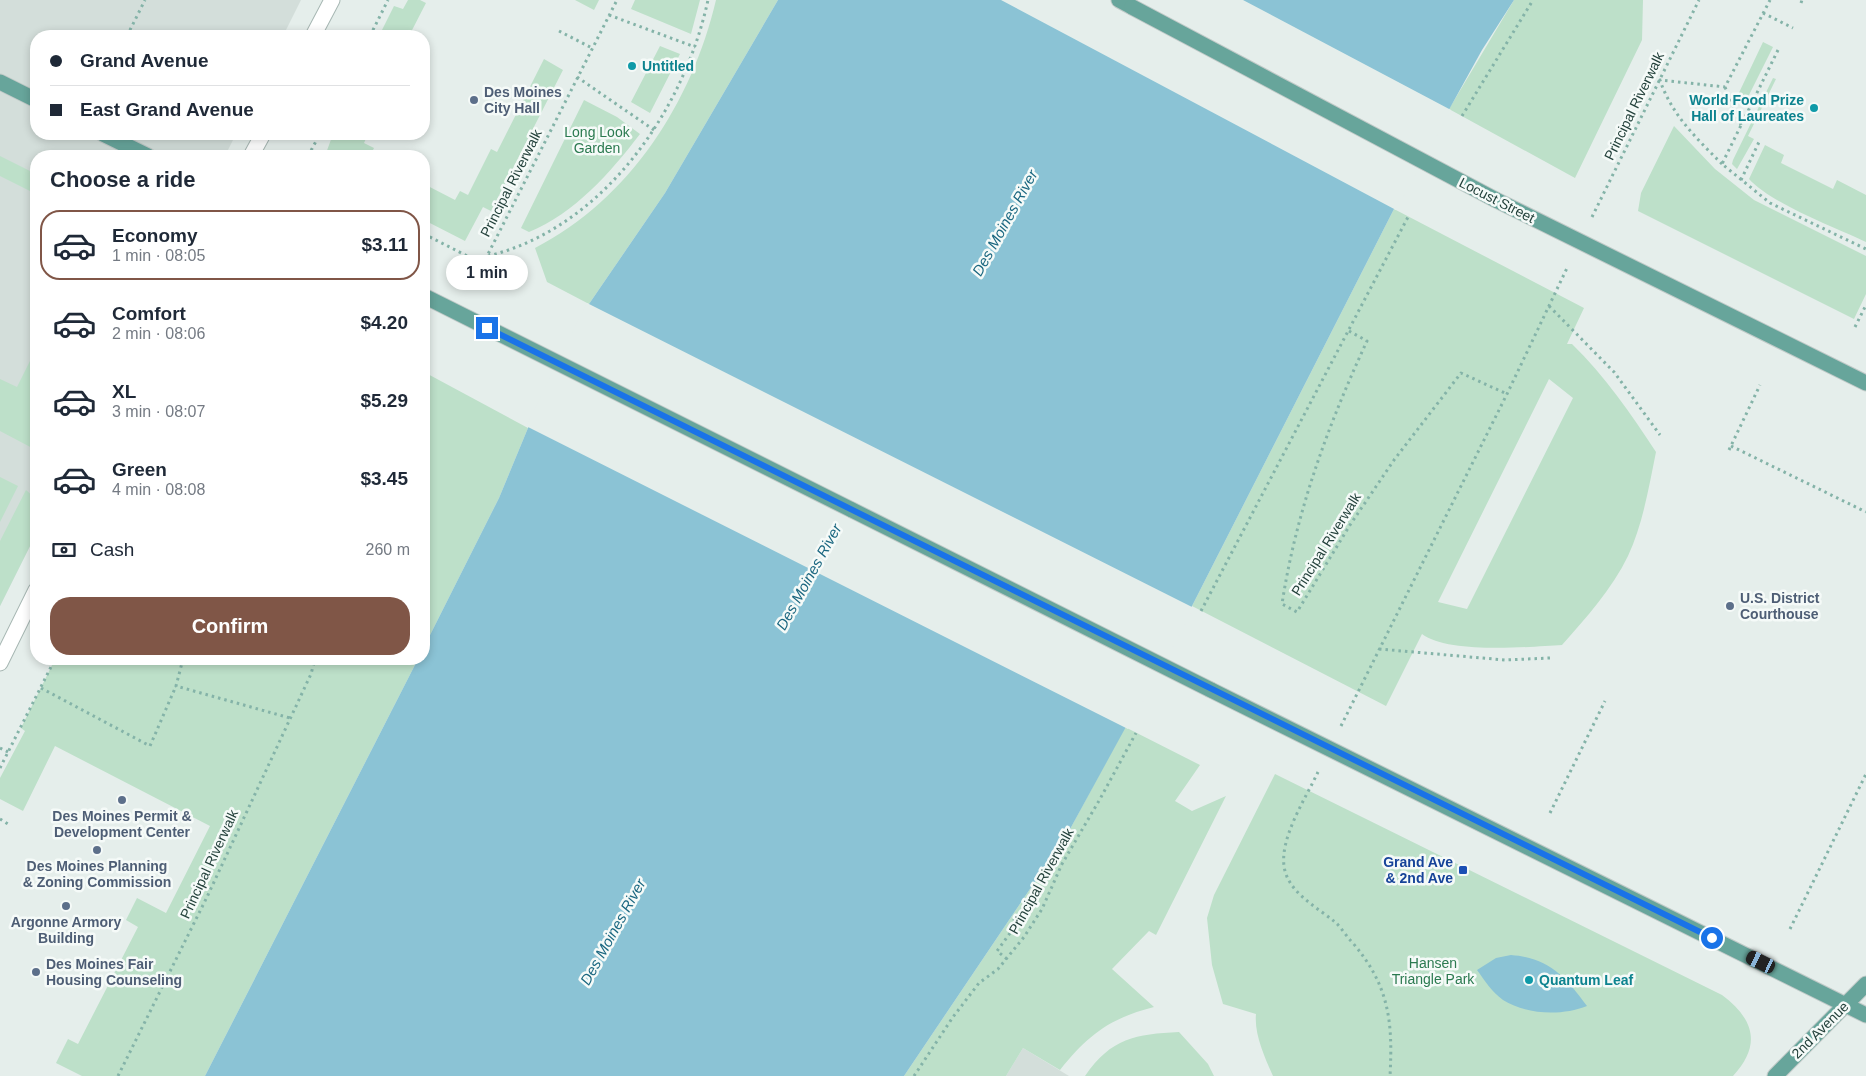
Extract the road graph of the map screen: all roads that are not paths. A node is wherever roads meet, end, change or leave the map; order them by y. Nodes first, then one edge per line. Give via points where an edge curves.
1 (332, 0) edge
2 (1119, 0) edge
3 (316, 30) edge
4 (0, 82) edge
5 (30, 97) edge
6 (115, 140) edge
7 (136, 150) edge
8 (430, 299) edge
9 (1866, 383) edge
10 (30, 602) edge
11 (0, 663) edge
12 (1866, 984) edge
13 (1845, 1004) junction
14 (1866, 1015) edge
15 (1775, 1076) edge

1 - 3 street
2 - 9 main road, Locust Street, bridge via 1496,200
4 - 5 main road
6 - 7 main road
8 - 13 main road, bridge
10 - 11 street
12 - 13 main road, 2nd Avenue
13 - 14 main road
13 - 15 main road, 2nd Avenue

